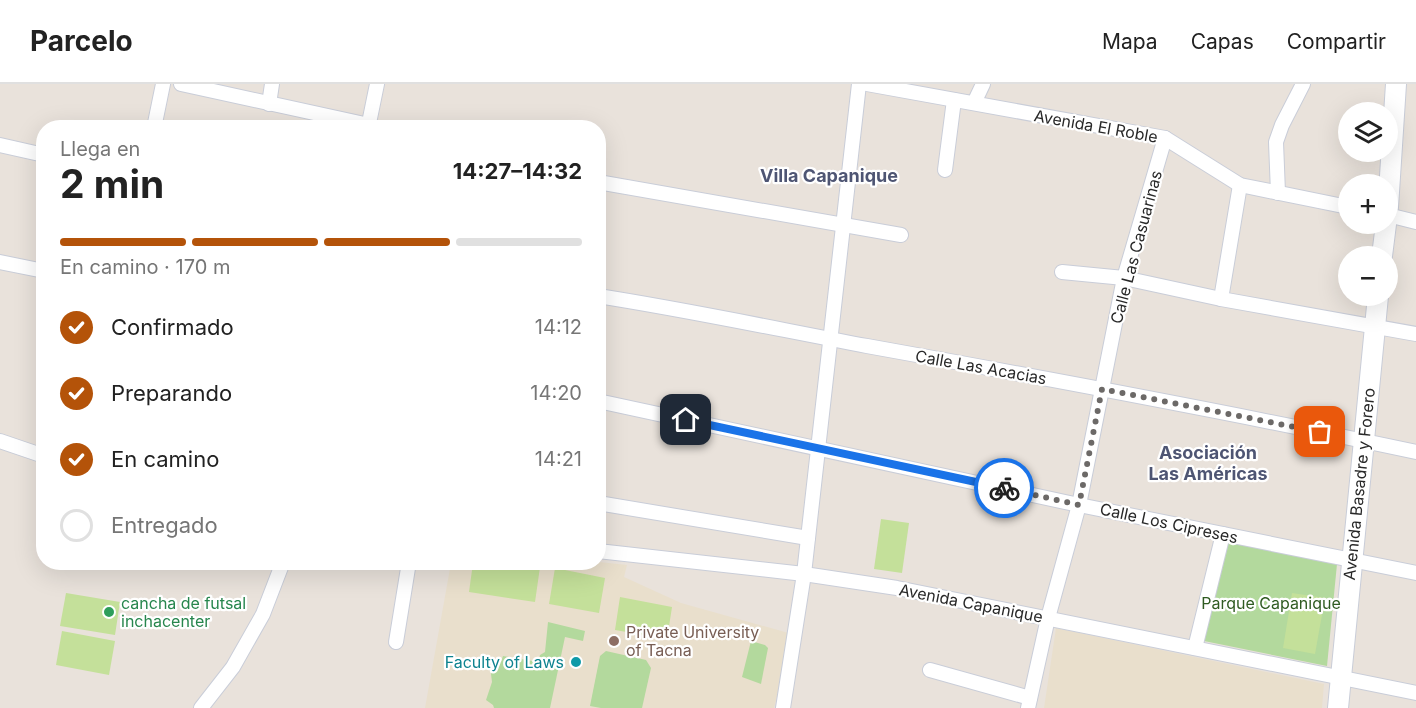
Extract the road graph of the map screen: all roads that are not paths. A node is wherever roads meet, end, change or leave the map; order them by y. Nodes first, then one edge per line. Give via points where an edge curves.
1 (163, 84) edge
2 (182, 84) edge
3 (272, 84) edge
4 (377, 84) edge
5 (859, 84) edge
6 (867, 84) edge
7 (983, 84) edge
8 (1303, 84) edge
9 (1396, 84) edge
10 (954, 100) junction
11 (974, 103) junction
12 (269, 104) junction
13 (156, 120) edge
14 (341, 120) edge
15 (369, 120) edge
16 (1165, 138) junction
17 (0, 145) edge
18 (36, 153) edge
19 (945, 170) dead end
20 (1390, 174) edge
21 (606, 183) edge
22 (1240, 185) junction
23 (1278, 193) junction
24 (1338, 205) edge
25 (1398, 218) edge
26 (1416, 222) edge
27 (843, 225) junction
28 (901, 235) dead end
29 (0, 262) edge
30 (36, 269) edge
31 (1062, 272) dead end
32 (1124, 278) junction
33 (606, 297) edge
34 (1221, 299) junction
35 (1377, 306) edge
36 (1375, 327) junction
37 (1416, 334) edge
38 (831, 339) junction
39 (1102, 389) junction
40 (606, 403) edge
41 (0, 441) edge
42 (1364, 441) junction
43 (818, 448) junction
44 (1416, 452) edge
45 (36, 453) edge
46 (606, 504) edge
47 (1079, 505) junction
48 (1223, 534) junction
49 (808, 537) junction
50 (606, 552) edge
51 (1352, 561) junction
52 (280, 570) edge
53 (408, 570) edge
54 (1416, 573) edge
55 (804, 574) junction
56 (1048, 618) junction
57 (396, 642) dead end
58 (1195, 648) junction
59 (930, 670) dead end
60 (1340, 678) junction
61 (1416, 693) edge
62 (1029, 703) edge
63 (201, 708) edge
64 (783, 708) edge
65 (1338, 708) edge

1 - 13 street
2 - 12 street
3 - 12 street
4 - 15 street
5 - 27 street
6 - 10 street, Avenida El Roble
7 - 11 street
8 - 23 street via 1276,142
9 - 20 street
10 - 11 street, Avenida El Roble
10 - 19 street
11 - 16 street, Avenida El Roble
12 - 14 street
16 - 22 street, Avenida El Roble
16 - 32 street, Calle Las Casuarinas
17 - 18 street
21 - 27 street
22 - 23 street, Avenida El Roble
22 - 34 street
23 - 24 street, Avenida El Roble
25 - 26 street
27 - 28 street
27 - 38 street
29 - 30 street
31 - 32 street
32 - 34 street
32 - 39 street, Calle Las Casuarinas
33 - 38 street, Calle Las Acacias
34 - 36 street
35 - 36 street, Avenida Basadre y Forero
36 - 37 street
36 - 42 street, Avenida Basadre y Forero
38 - 39 street, Calle Las Acacias
38 - 43 street
39 - 42 street, Calle Las Acacias
39 - 47 street, Calle Las Casuarinas
40 - 43 street, Calle Los Cipreses
41 - 45 street
42 - 44 street, Calle Las Acacias
42 - 51 street, Avenida Basadre y Forero
43 - 47 street, Calle Los Cipreses
43 - 49 street
46 - 49 street
47 - 48 street, Calle Los Cipreses
47 - 56 street, Calle Las Casuarinas
48 - 51 street, Calle Los Cipreses
48 - 58 street
49 - 55 street
50 - 55 street, Avenida Capanique
51 - 54 street, Calle Los Cipreses
51 - 60 street, Avenida Basadre y Forero
52 - 63 street via 263,614 233,667
53 - 57 street
55 - 56 street, Avenida Capanique
55 - 64 street
56 - 58 street, Avenida Capanique
56 - 62 street, Calle Las Casuarinas
58 - 60 street, Avenida Capanique
59 - 62 street
60 - 61 street, Avenida Capanique
60 - 65 street, Avenida Basadre y Forero

